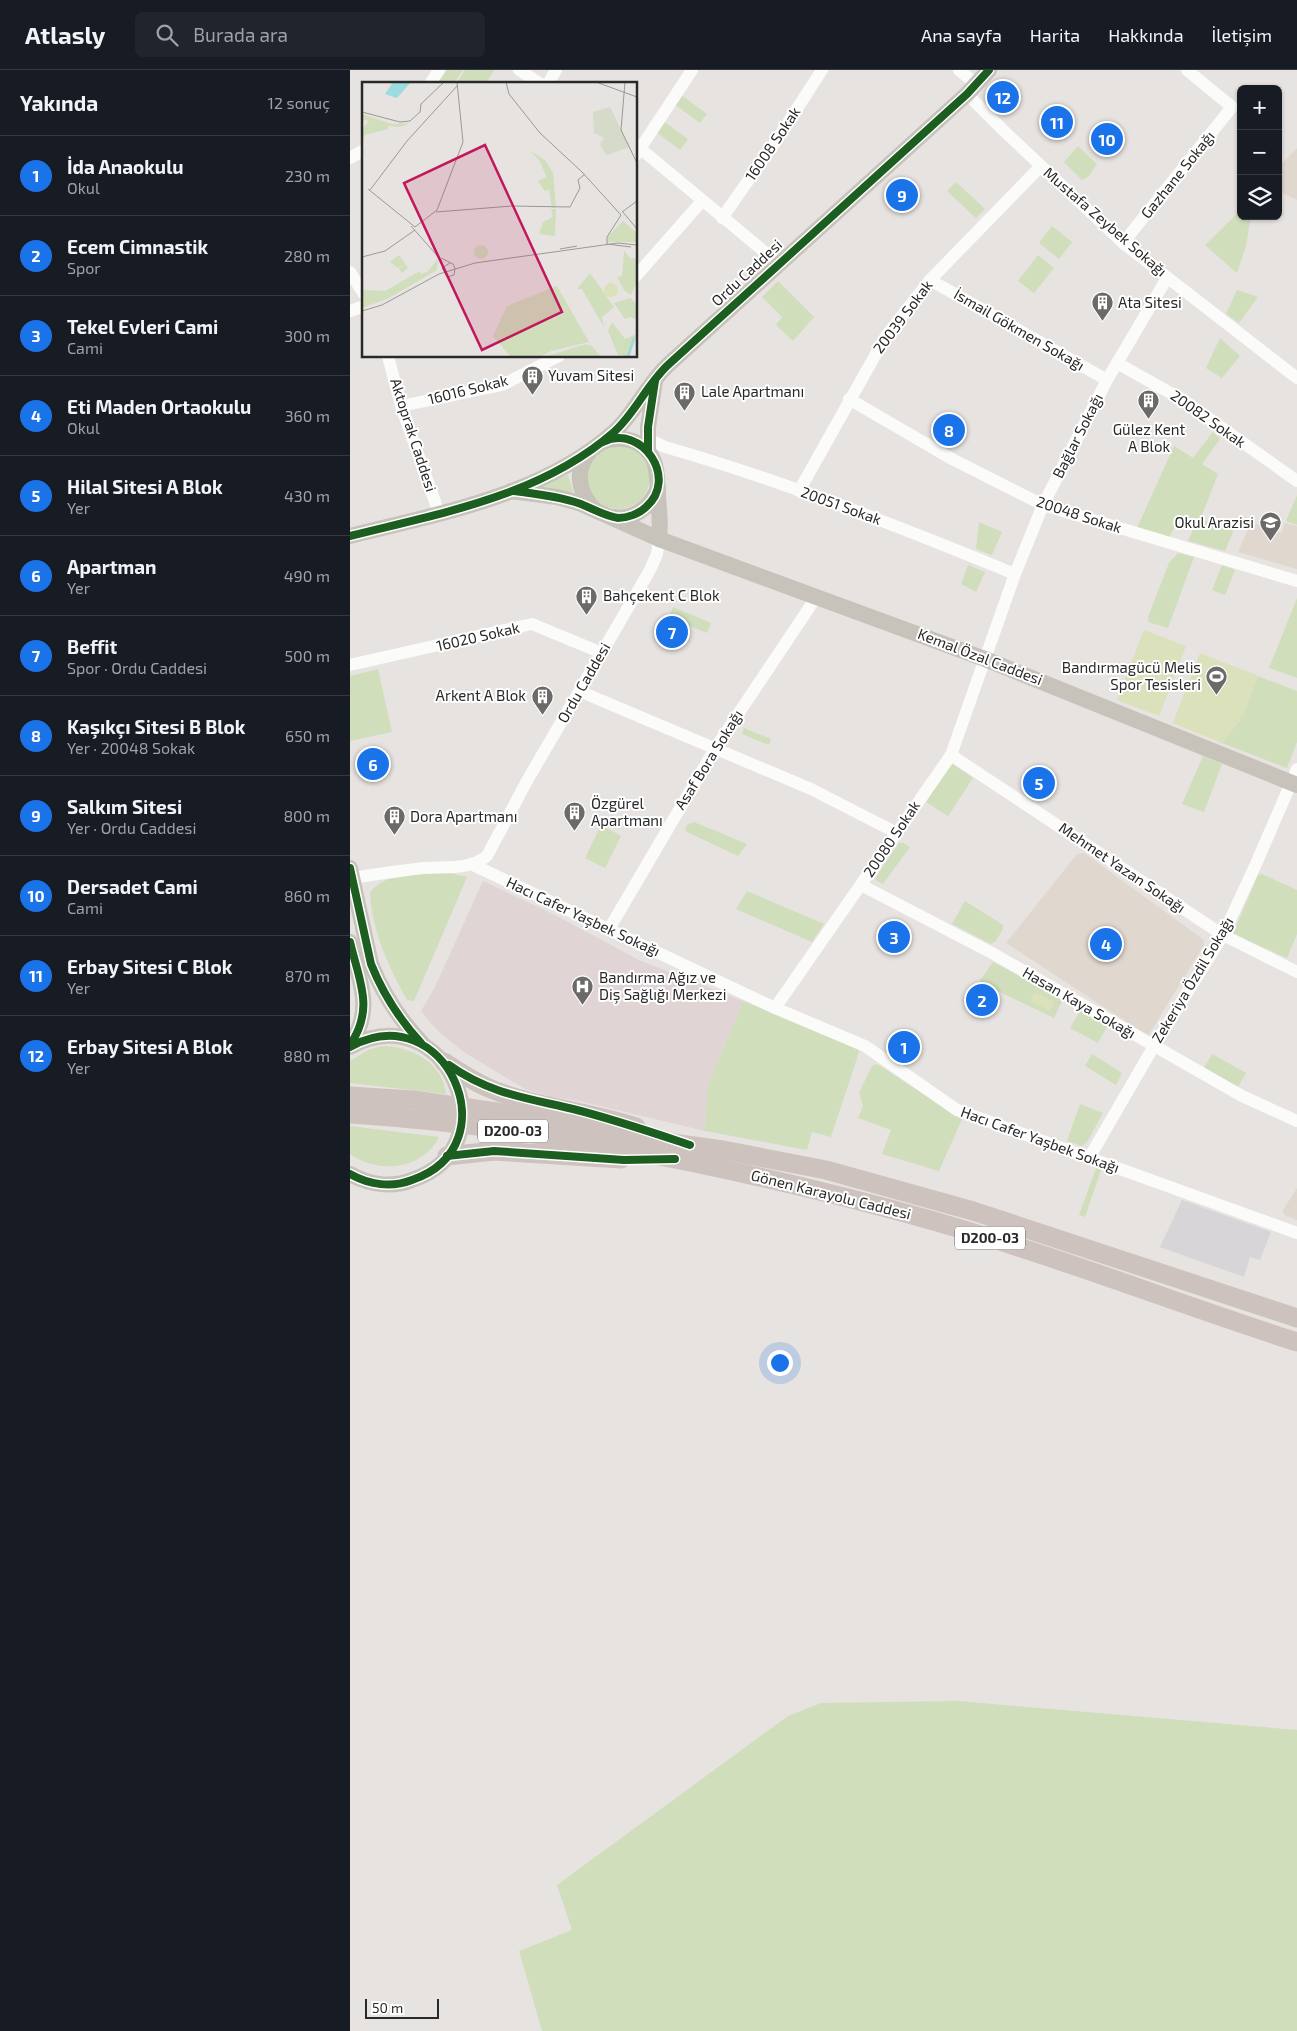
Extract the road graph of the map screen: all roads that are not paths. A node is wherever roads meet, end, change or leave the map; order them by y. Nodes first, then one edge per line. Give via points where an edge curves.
1 (439, 70) edge
2 (519, 70) edge
3 (556, 70) edge
4 (692, 70) edge
5 (822, 70) edge
6 (959, 70) edge
7 (990, 70) edge
8 (1187, 70) edge
9 (431, 82) edge
10 (538, 82) edge
11 (549, 82) edge
12 (972, 89) junction
13 (638, 150) edge
14 (362, 151) edge
15 (350, 158) edge
16 (1041, 166) junction
17 (702, 201) junction
18 (722, 218) junction
19 (1123, 242) junction
20 (778, 263) junction
21 (350, 272) edge
22 (638, 274) edge
23 (1167, 278) junction
24 (930, 280) junction
25 (362, 291) edge
26 (389, 358) edge
27 (555, 358) edge
28 (1117, 363) junction
29 (655, 376) junction
30 (1297, 378) edge
31 (1106, 380) junction
32 (849, 400) junction
33 (401, 406) junction
34 (595, 447) junction
35 (653, 449) junction
36 (1297, 481) edge
37 (658, 487) junction
38 (511, 491) junction
39 (799, 491) junction
40 (1043, 505) junction
41 (660, 511) junction
42 (439, 513) junction
43 (601, 513) junction
44 (350, 536) edge
45 (659, 539) junction
46 (681, 547) junction
47 (1015, 574) junction
48 (1297, 581) edge
49 (817, 596) junction
50 (602, 652) junction
51 (985, 659) junction
52 (350, 665) edge
53 (579, 691) junction
54 (716, 747) junction
55 (951, 756) junction
56 (1295, 779) edge
57 (896, 832) junction
58 (471, 864) junction
59 (351, 873) edge
60 (861, 885) junction
61 (609, 929) junction
62 (1223, 935) junction
63 (351, 948) edge
64 (1297, 972) edge
65 (775, 1008) junction
66 (350, 1046) edge
67 (1154, 1046) junction
68 (439, 1057) junction
69 (350, 1096) edge
70 (350, 1114) edge
71 (1297, 1122) edge
72 (690, 1145) junction
73 (449, 1154) junction
74 (1089, 1158) junction
75 (674, 1159) junction
76 (350, 1174) edge
77 (1297, 1233) edge
78 (1297, 1318) edge
79 (1297, 1342) edge

1 - 9 street
2 - 10 street
3 - 11 street
4 - 13 street
5 - 18 street, 16008 Sokak
6 - 12 street, Mustafa Zeybek Sokağı
7 - 12 main road, Ordu Caddesi
8 - 19 street, Gazhane Sokağı via 1232,107
12 - 16 street, Mustafa Zeybek Sokağı
12 - 20 main road, Ordu Caddesi
13 - 17 street
14 - 15 street
16 - 19 street, Mustafa Zeybek Sokağı
16 - 24 street, 20039 Sokak
17 - 18 street
17 - 22 street
18 - 20 street
19 - 23 street, Mustafa Zeybek Sokağı
20 - 29 main road, Ordu Caddesi
21 - 25 street
23 - 28 street, Bağlar Sokağı
23 - 30 street, Mustafa Zeybek Sokağı
24 - 31 street, İsmail Gökmen Sokağı
24 - 32 street, 20039 Sokak via 886,336
26 - 33 street, Aktoprak Caddesi
27 - 33 street, 16016 Sokak via 502,385
28 - 31 street, Bağlar Sokağı
28 - 36 street, 20082 Sokak via 1183,400
29 - 34 main road via 620,426
29 - 35 main road, Ordu Caddesi
31 - 40 street, Bağlar Sokağı
32 - 39 street, 20039 Sokak
32 - 40 street, 20048 Sokak via 952,460
33 - 42 street, Aktoprak Caddesi
34 - 35 main road via 618,438
34 - 38 main road via 560,469
34 - 43 main road via 586,456 579,479 584,496
35 - 37 main road, Ordu Caddesi
35 - 39 street, 20051 Sokak
37 - 41 main road, Ordu Caddesi
37 - 43 main road via 651,502 634,515 620,518
38 - 42 main road
38 - 43 main road, Kemal Özal Caddesi via 557,497
39 - 47 street, 20051 Sokak via 916,533
40 - 47 street, Bağlar Sokağı
40 - 48 street, 20048 Sokak
41 - 45 main road, Ordu Caddesi
41 - 46 main road via 671,535
42 - 44 main road
43 - 45 main road, Kemal Özal Caddesi
45 - 46 main road, Kemal Özal Caddesi
45 - 50 street, Ordu Caddesi via 650,570
46 - 49 main road, Kemal Özal Caddesi
47 - 51 street, Bağlar Sokağı
49 - 51 main road, Kemal Özal Caddesi
49 - 54 street, Asaf Bora Sokağı
50 - 52 street, 16020 Sokak via 532,624
50 - 53 street, Ordu Caddesi
51 - 55 street, 20080 Sokak
51 - 56 main road, Kemal Özal Caddesi
53 - 54 street
53 - 58 street, Ordu Caddesi via 490,852
54 - 57 street
54 - 61 street, Asaf Bora Sokağı
55 - 57 street, 20080 Sokak
55 - 62 street, Mehmet Yazan Sokağı
56 - 62 street, Zekeriya Özdil Sokağı
57 - 60 street, 20080 Sokak
58 - 59 street
58 - 61 street, Hacı Cafer Yaşbek Sokağı
59 - 68 main road via 377,978 401,1019
60 - 65 street, 20080 Sokak
60 - 67 street, Hasan Kaya Sokağı via 992,953
61 - 65 street, Hacı Cafer Yaşbek Sokağı
62 - 64 street, Mehmet Yazan Sokağı
62 - 67 street, Zekeriya Özdil Sokağı
63 - 66 main road via 364,999 362,1023
65 - 74 street, Hacı Cafer Yaşbek Sokağı via 865,1046 957,1110
66 - 68 main road via 373,1038 392,1037 410,1040
67 - 71 street, Hasan Kaya Sokağı via 1242,1096
67 - 74 street, Zekeriya Özdil Sokağı
68 - 72 highway via 475,1082 506,1095 619,1122
68 - 73 main road via 456,1081 462,1113 458,1137
69 - 72 highway, Gönen Karayolu Caddesi / D200-03 via 413,1100 538,1118 636,1138
70 - 75 highway, Gönen Karayolu Caddesi / D200-03 via 537,1134
72 - 78 highway, Gönen Karayolu Caddesi / D200-03 via 846,1175 973,1211
73 - 75 highway via 494,1151 624,1160
73 - 76 main road via 430,1172 406,1182 380,1184
74 - 77 street, Hacı Cafer Yaşbek Sokağı
75 - 79 highway, Gönen Karayolu Caddesi / D200-03 via 790,1183 972,1233

